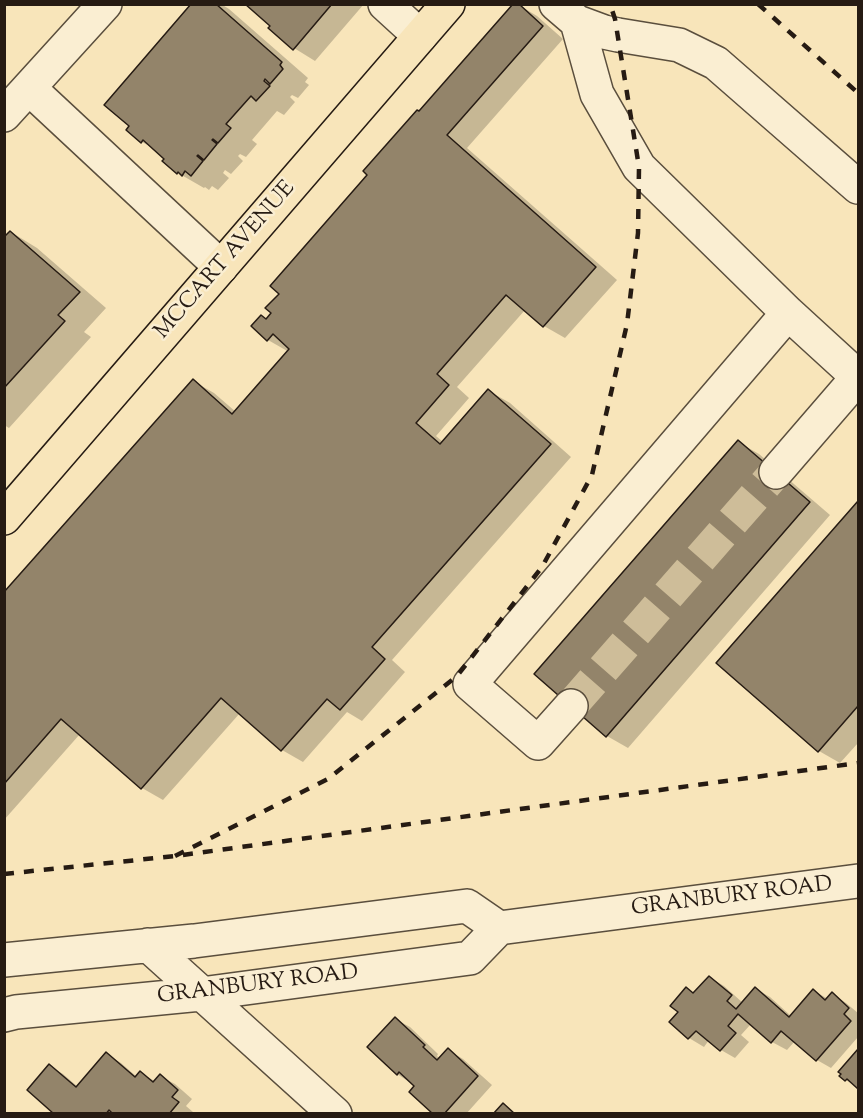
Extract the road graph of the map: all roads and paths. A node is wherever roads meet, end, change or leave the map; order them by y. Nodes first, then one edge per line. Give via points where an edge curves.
1 (105, 4) edge
2 (385, 4) edge
3 (448, 4) edge
4 (566, 13) edge
5 (420, 36) junction
6 (29, 88) junction
7 (4, 115) edge
8 (858, 187) edge
9 (221, 267) junction
10 (788, 313) junction
11 (858, 377) edge
12 (776, 472) tunnel mouth
13 (4, 518) edge
14 (571, 706) tunnel mouth
15 (846, 883) edge
16 (858, 907) edge
17 (499, 927) junction
18 (148, 945) junction
19 (4, 960) edge
20 (201, 994) junction
21 (4, 1015) edge
22 (335, 1113) edge

1 - 6 street
2 - 5 street
3 - 5 main road, MCCART AVENUE
4 - 8 street via 604,32 679,45 716,63
4 - 10 street via 597,94 639,167
5 - 9 main road, MCCART AVENUE
6 - 7 street
6 - 9 street
9 - 13 main road, MCCART AVENUE
10 - 11 street
10 - 14 street via 470,684 538,743
11 - 12 street
15 - 16 street
15 - 17 street, GRANBURY ROAD
17 - 18 street via 467,906
17 - 20 street, GRANBURY ROAD via 470,958
18 - 19 street
18 - 20 street
20 - 21 street, GRANBURY ROAD
20 - 22 street

